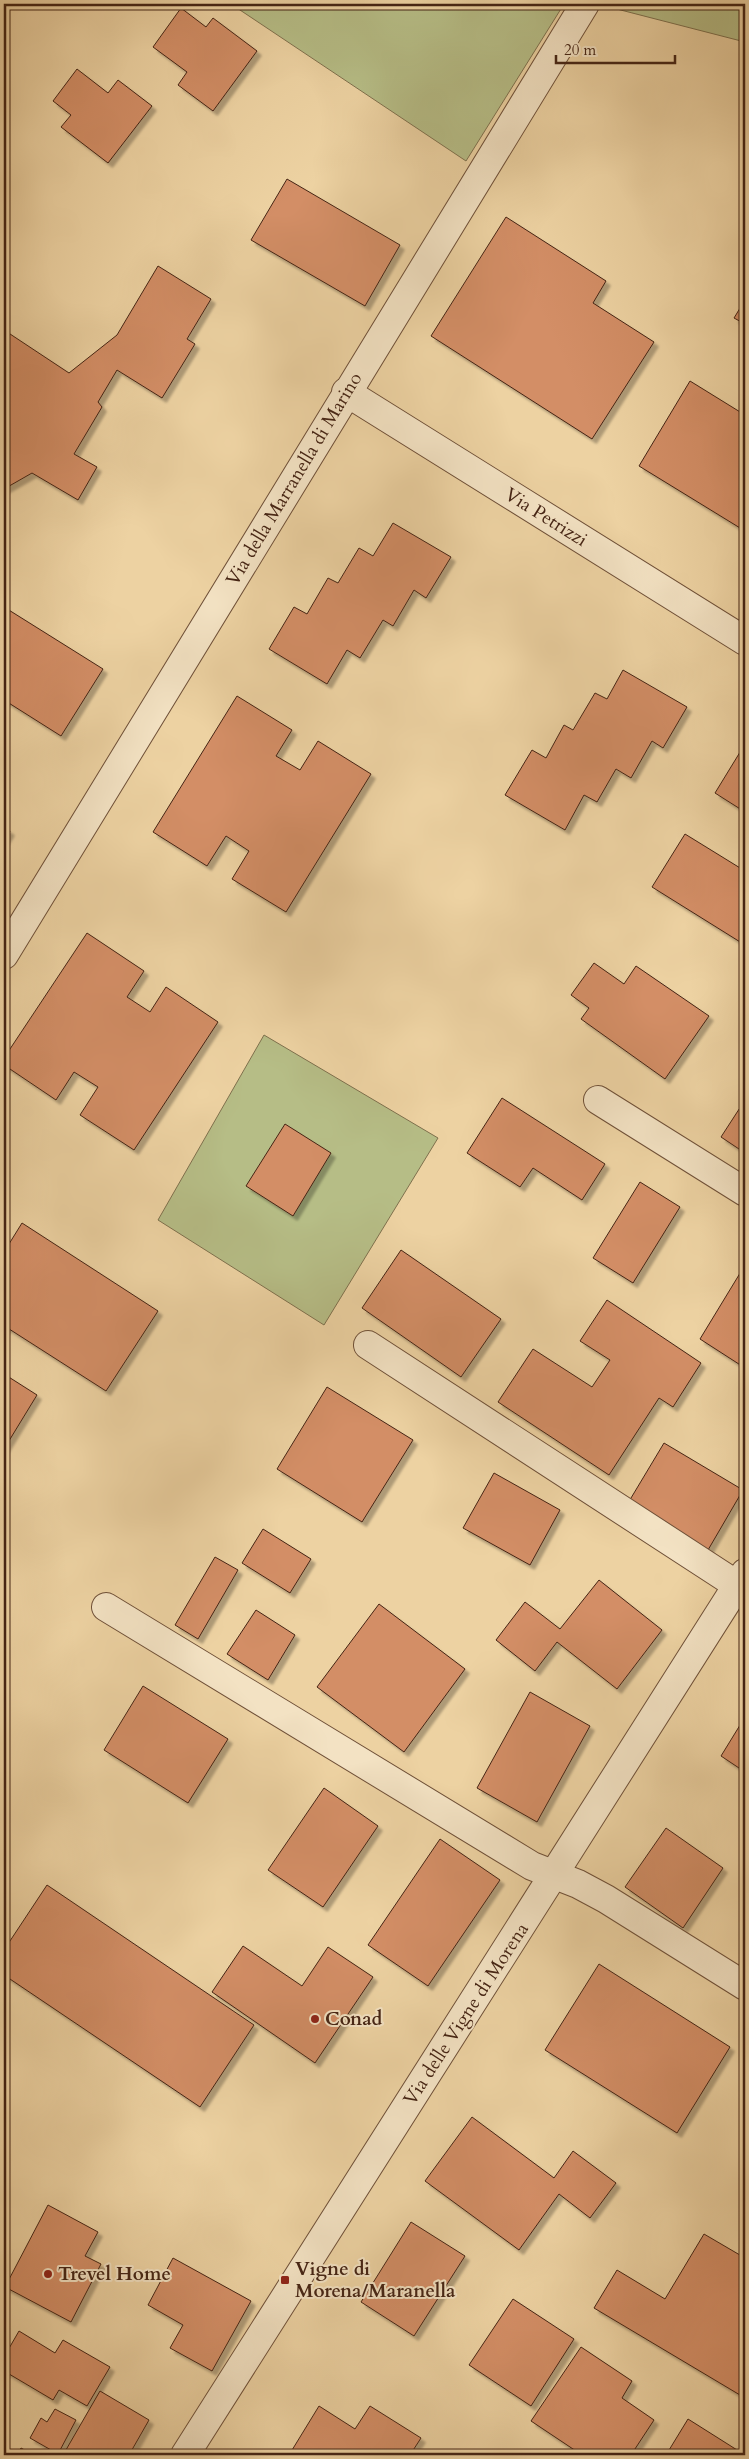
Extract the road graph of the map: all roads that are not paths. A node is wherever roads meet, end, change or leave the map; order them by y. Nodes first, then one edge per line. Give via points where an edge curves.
1 (585, 4) edge
2 (346, 392) junction
3 (745, 641) edge
4 (4, 954) edge
5 (598, 1100) dead end
6 (745, 1192) edge
7 (368, 1345) dead end
8 (741, 1579) edge
9 (106, 1607) dead end
10 (555, 1875) junction
11 (745, 1986) edge
12 (185, 2455) edge

1 - 2 street, Via della Marranella di Marino
2 - 3 street, Via Petrizzi
2 - 4 street, Via della Marranella di Marino
5 - 6 street
7 - 8 street
8 - 10 street, Via delle Vigne di Morena
9 - 10 street via 519,1858
10 - 11 street via 613,1903
10 - 12 street, Via delle Vigne di Morena

